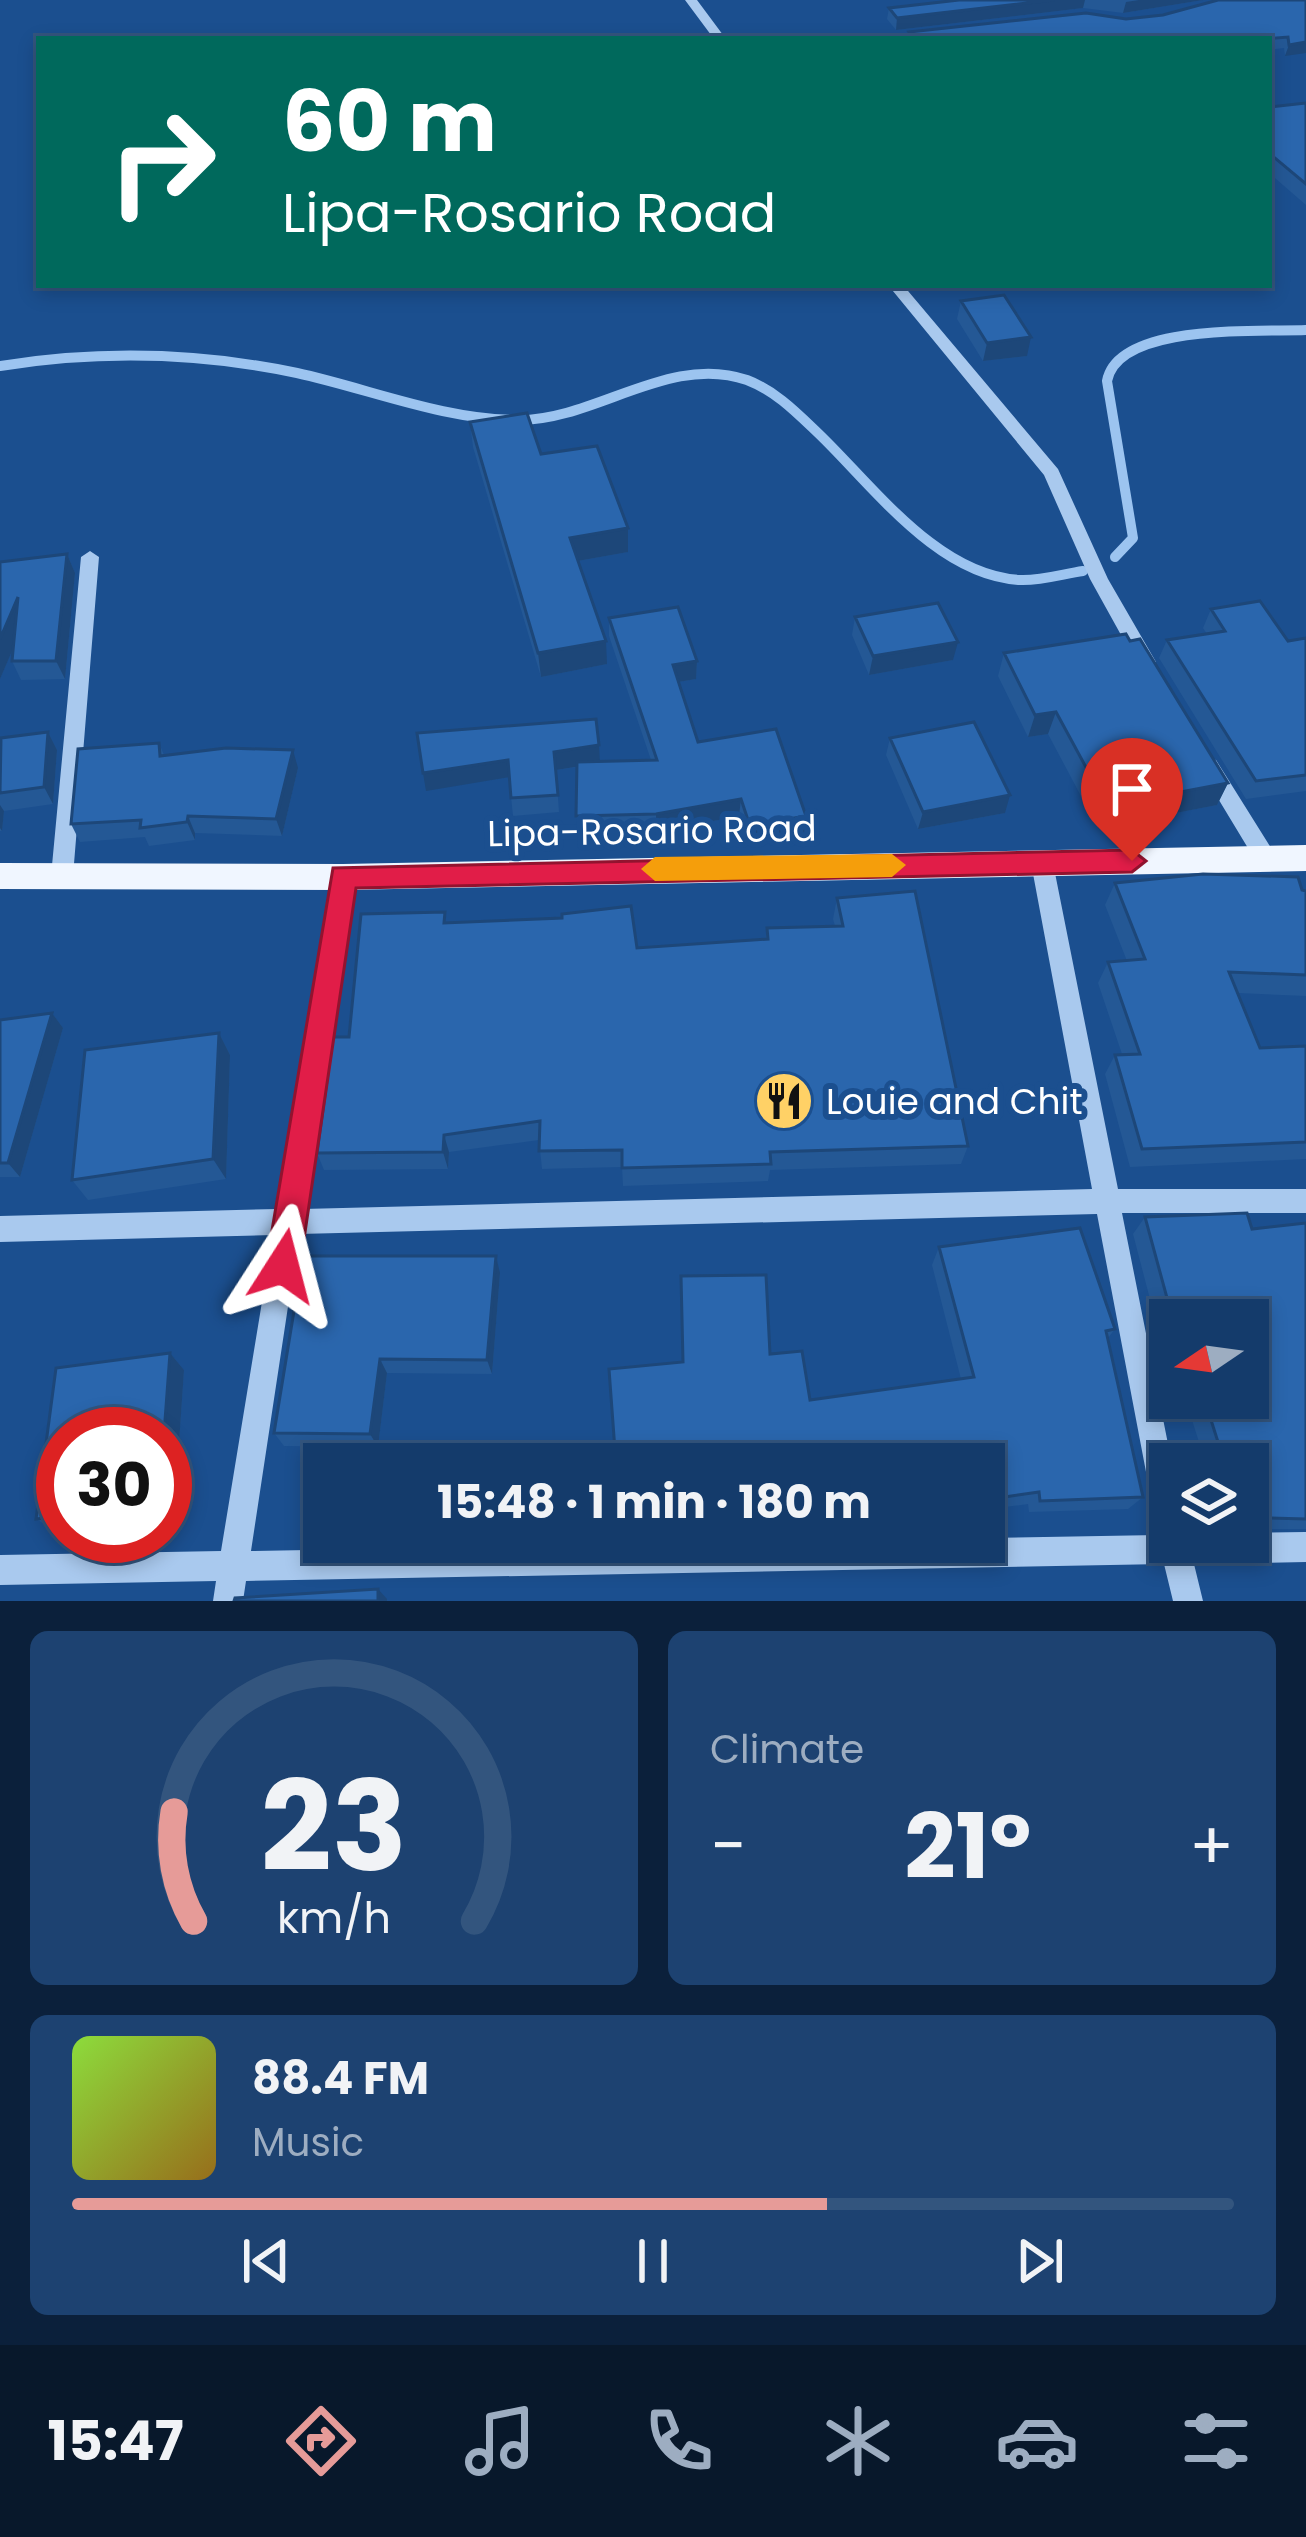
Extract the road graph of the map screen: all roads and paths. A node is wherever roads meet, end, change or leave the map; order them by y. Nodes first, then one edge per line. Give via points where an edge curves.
1 (691, 0) edge
2 (945, 30) edge
3 (718, 36) edge
4 (907, 36) edge
5 (898, 288) edge
6 (90, 556) dead end
7 (1157, 680) edge
8 (1193, 739) edge
9 (1265, 857) junction
10 (1306, 857) edge
11 (1042, 863) junction
12 (0, 876) edge
13 (62, 876) junction
14 (343, 877) junction
15 (1104, 1201) junction
16 (1306, 1201) edge
17 (290, 1224) junction
18 (0, 1229) edge
19 (1153, 1443) edge
20 (1149, 1540) edge
21 (1269, 1545) edge
22 (1306, 1547) edge
23 (235, 1562) junction
24 (1178, 1563) edge
25 (0, 1570) edge
26 (228, 1601) edge
27 (1188, 1601) edge

1 - 3 street
2 - 4 street
5 - 7 street via 1052,473 1099,579
6 - 13 street
8 - 9 street
9 - 10 main road, Lipa-Rosario Road
9 - 11 main road, Lipa-Rosario Road
11 - 14 main road, Lipa-Rosario Road
11 - 15 street
12 - 13 main road, Lipa-Rosario Road
13 - 14 main road, Lipa-Rosario Road
14 - 17 street
15 - 16 street
15 - 17 street
15 - 19 street
17 - 18 street
17 - 23 street
20 - 23 street
21 - 22 street
23 - 25 street
23 - 26 street
24 - 27 street

